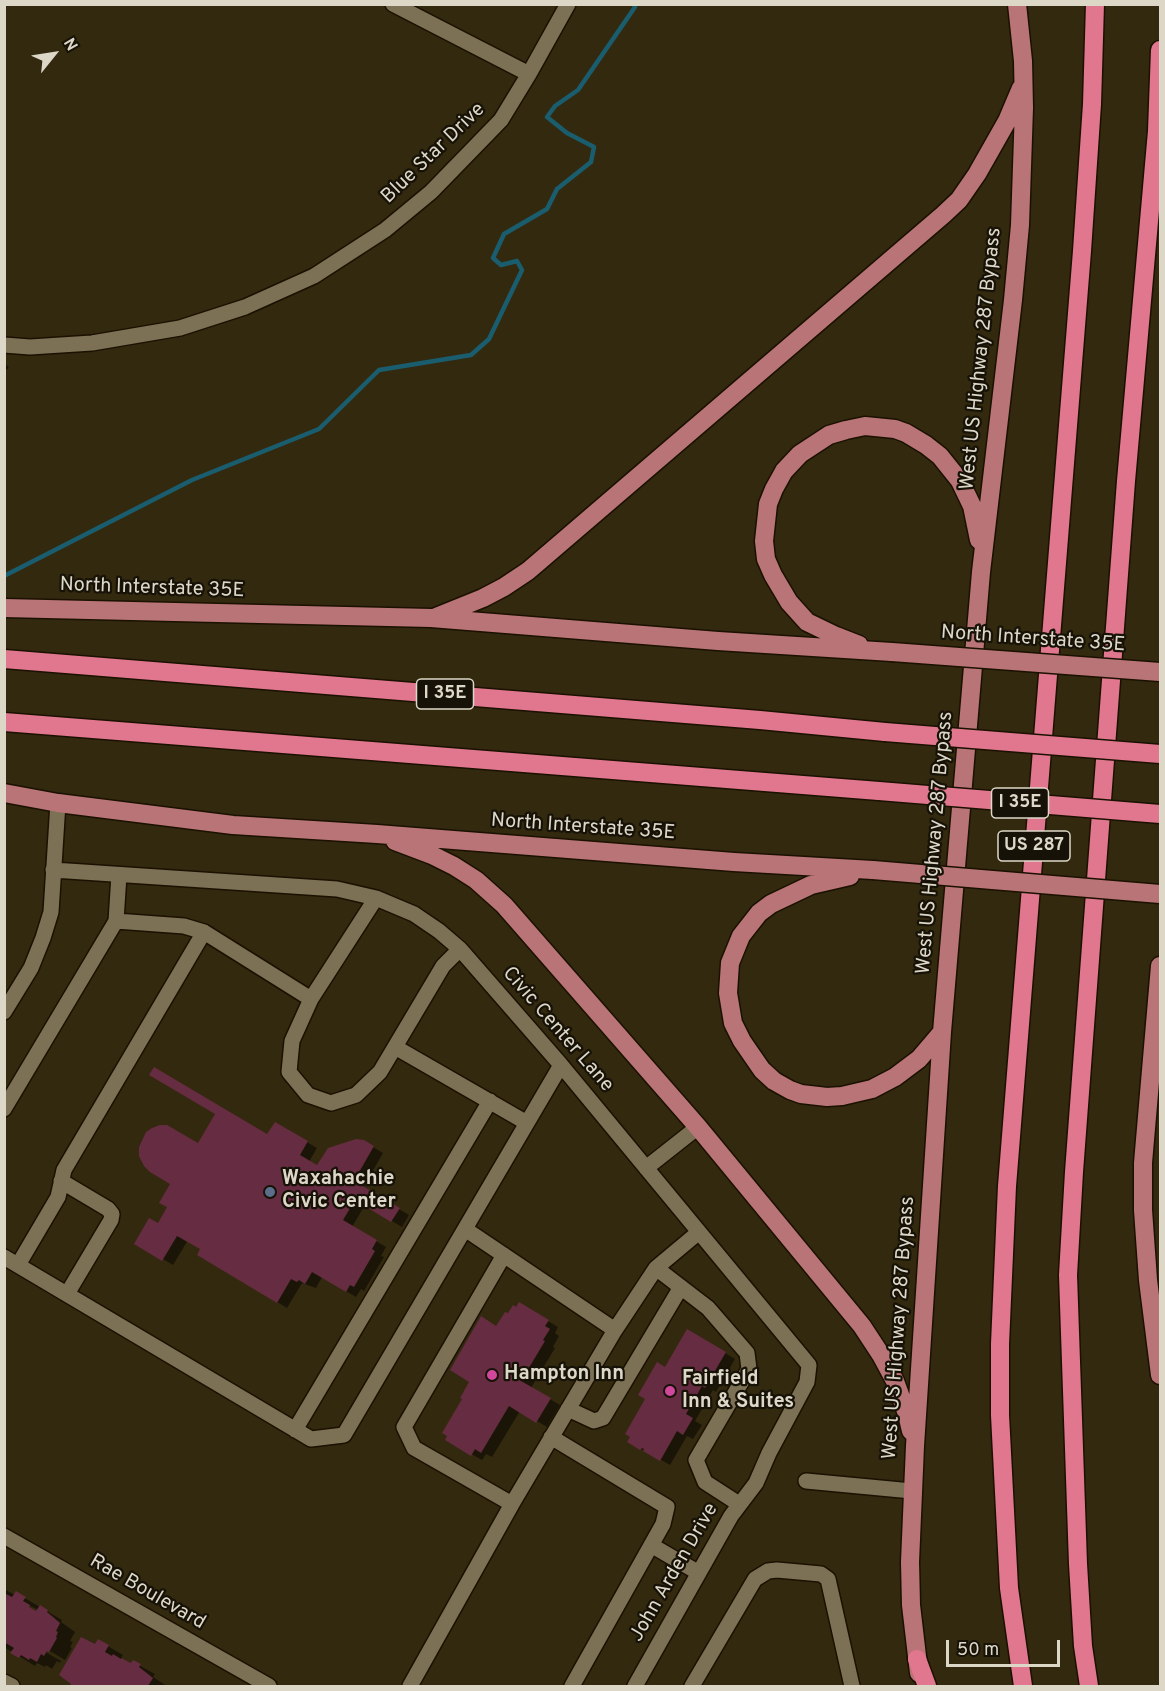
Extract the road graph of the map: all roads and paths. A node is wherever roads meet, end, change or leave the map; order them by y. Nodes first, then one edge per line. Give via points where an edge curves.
1 (393, 4) edge
2 (568, 4) edge
3 (1017, 4) edge
4 (1095, 4) edge
5 (1161, 50) edge
6 (529, 74) junction
7 (1023, 80) junction
8 (4, 345) edge
9 (981, 572) junction
10 (4, 608) edge
11 (432, 618) junction
12 (883, 651) junction
13 (4, 659) edge
14 (1161, 672) edge
15 (4, 722) edge
16 (1161, 754) edge
17 (4, 794) edge
18 (58, 803) junction
19 (1161, 814) edge
20 (377, 834) junction
21 (53, 870) junction
22 (873, 870) junction
23 (119, 875) junction
24 (1161, 894) edge
25 (376, 898) junction
26 (116, 921) junction
27 (204, 932) junction
28 (460, 949) junction
29 (1161, 966) edge
30 (1160, 994) edge
31 (311, 999) junction
32 (4, 1012) edge
33 (942, 1032) junction
34 (395, 1047) junction
35 (561, 1065) junction
36 (490, 1101) junction
37 (4, 1109) edge
38 (527, 1123) junction
39 (698, 1128) junction
40 (646, 1168) junction
41 (61, 1181) junction
42 (465, 1229) junction
43 (699, 1232) junction
44 (504, 1255) junction
45 (11, 1261) edge
46 (656, 1268) junction
47 (681, 1287) junction
48 (67, 1294) junction
49 (615, 1330) junction
50 (1161, 1375) edge
51 (568, 1409) junction
52 (295, 1430) junction
53 (551, 1437) junction
54 (915, 1446) junction
55 (806, 1481) dead end
56 (756, 1483) joint
57 (912, 1491) junction
58 (512, 1504) junction
59 (740, 1504) junction
60 (4, 1536) edge
61 (651, 1545) junction
62 (699, 1573) junction
63 (917, 1659) junction
64 (4, 1682) edge
65 (12, 1686) edge
66 (270, 1686) edge
67 (410, 1686) edge
68 (572, 1686) edge
69 (635, 1686) edge
70 (692, 1686) edge
71 (852, 1686) edge
72 (920, 1686) edge
73 (927, 1686) edge
74 (1023, 1686) edge
75 (1089, 1686) edge

1 - 6 street
2 - 6 street, Blue Star Drive
3 - 7 main road, West US Highway 287 Bypass
4 - 74 highway, US 287 via 1082,251 1007,1186 1000,1333 1009,1588
5 - 75 highway, US 287 via 1068,1275 1078,1564
6 - 8 street, Blue Star Drive via 501,120 431,192 385,230 314,276 245,307 180,328 92,343
7 - 9 main road, West US Highway 287 Bypass via 1020,225
7 - 11 main road via 1008,121 977,174 943,215 528,571 483,598
9 - 12 main road via 976,523 960,481 940,456 917,439 895,429 865,426 829,435 800,454 784,471 768,504 766,559 789,602 807,622
9 - 33 main road, West US Highway 287 Bypass
10 - 11 main road, North Interstate 35E
11 - 12 main road, North Interstate 35E
12 - 14 main road, North Interstate 35E, bridge
13 - 16 highway, I 35E, bridge
15 - 19 highway, I 35E, bridge
17 - 18 main road, North Interstate 35E
18 - 20 main road, North Interstate 35E via 233,825
18 - 21 street
20 - 22 main road, North Interstate 35E
20 - 39 main road via 454,866 504,905
21 - 23 street, Civic Center Lane
21 - 32 street via 51,912 43,938 31,968
22 - 24 main road, North Interstate 35E, bridge
22 - 33 main road via 811,885 759,913 741,936 730,963 728,993 733,1023 753,1059 774,1082 801,1094 827,1097 856,1094 884,1084 919,1059
23 - 25 street, Civic Center Lane via 337,889
23 - 26 street
25 - 28 street, Civic Center Lane via 414,914
25 - 31 street
26 - 27 street via 184,926
26 - 37 street
27 - 31 street
27 - 41 street via 95,1114
28 - 34 street via 443,966
28 - 35 street, Civic Center Lane
29 - 30 main road
30 - 50 main road via 1143,1163 1143,1210
31 - 34 street via 292,1041 289,1072 308,1095 331,1102 356,1095 380,1072
33 - 54 main road, West US Highway 287 Bypass
34 - 36 street
35 - 38 street
35 - 40 street, Civic Center Lane
36 - 38 street
36 - 52 street
38 - 42 street
39 - 40 street
39 - 54 main road via 862,1326 895,1381
40 - 43 street, Civic Center Lane
41 - 45 street via 58,1197
41 - 48 street via 112,1214
42 - 44 street
42 - 52 street via 344,1435 311,1439
43 - 46 street
43 - 56 street, Civic Center Lane via 808,1365 807,1382
44 - 49 street
44 - 58 street via 404,1427 414,1448
45 - 48 street
46 - 47 street
46 - 49 street
47 - 51 street via 603,1418 594,1421
47 - 59 street via 708,1308 747,1353 749,1370 696,1460 705,1482
48 - 52 street
49 - 51 street
51 - 53 street
53 - 58 street
53 - 61 street via 667,1507
54 - 57 main road, West US Highway 287 Bypass
55 - 57 street
56 - 59 street, John Arden Drive
57 - 63 main road, West US Highway 287 Bypass via 910,1584
58 - 67 street
59 - 62 street, John Arden Drive
60 - 66 street, Rae Boulevard
61 - 62 street
61 - 68 street
62 - 69 street, John Arden Drive
63 - 72 main road, West US Highway 287 Bypass
63 - 73 highway
64 - 65 street
70 - 71 street via 755,1579 777,1570 821,1574 828,1580

